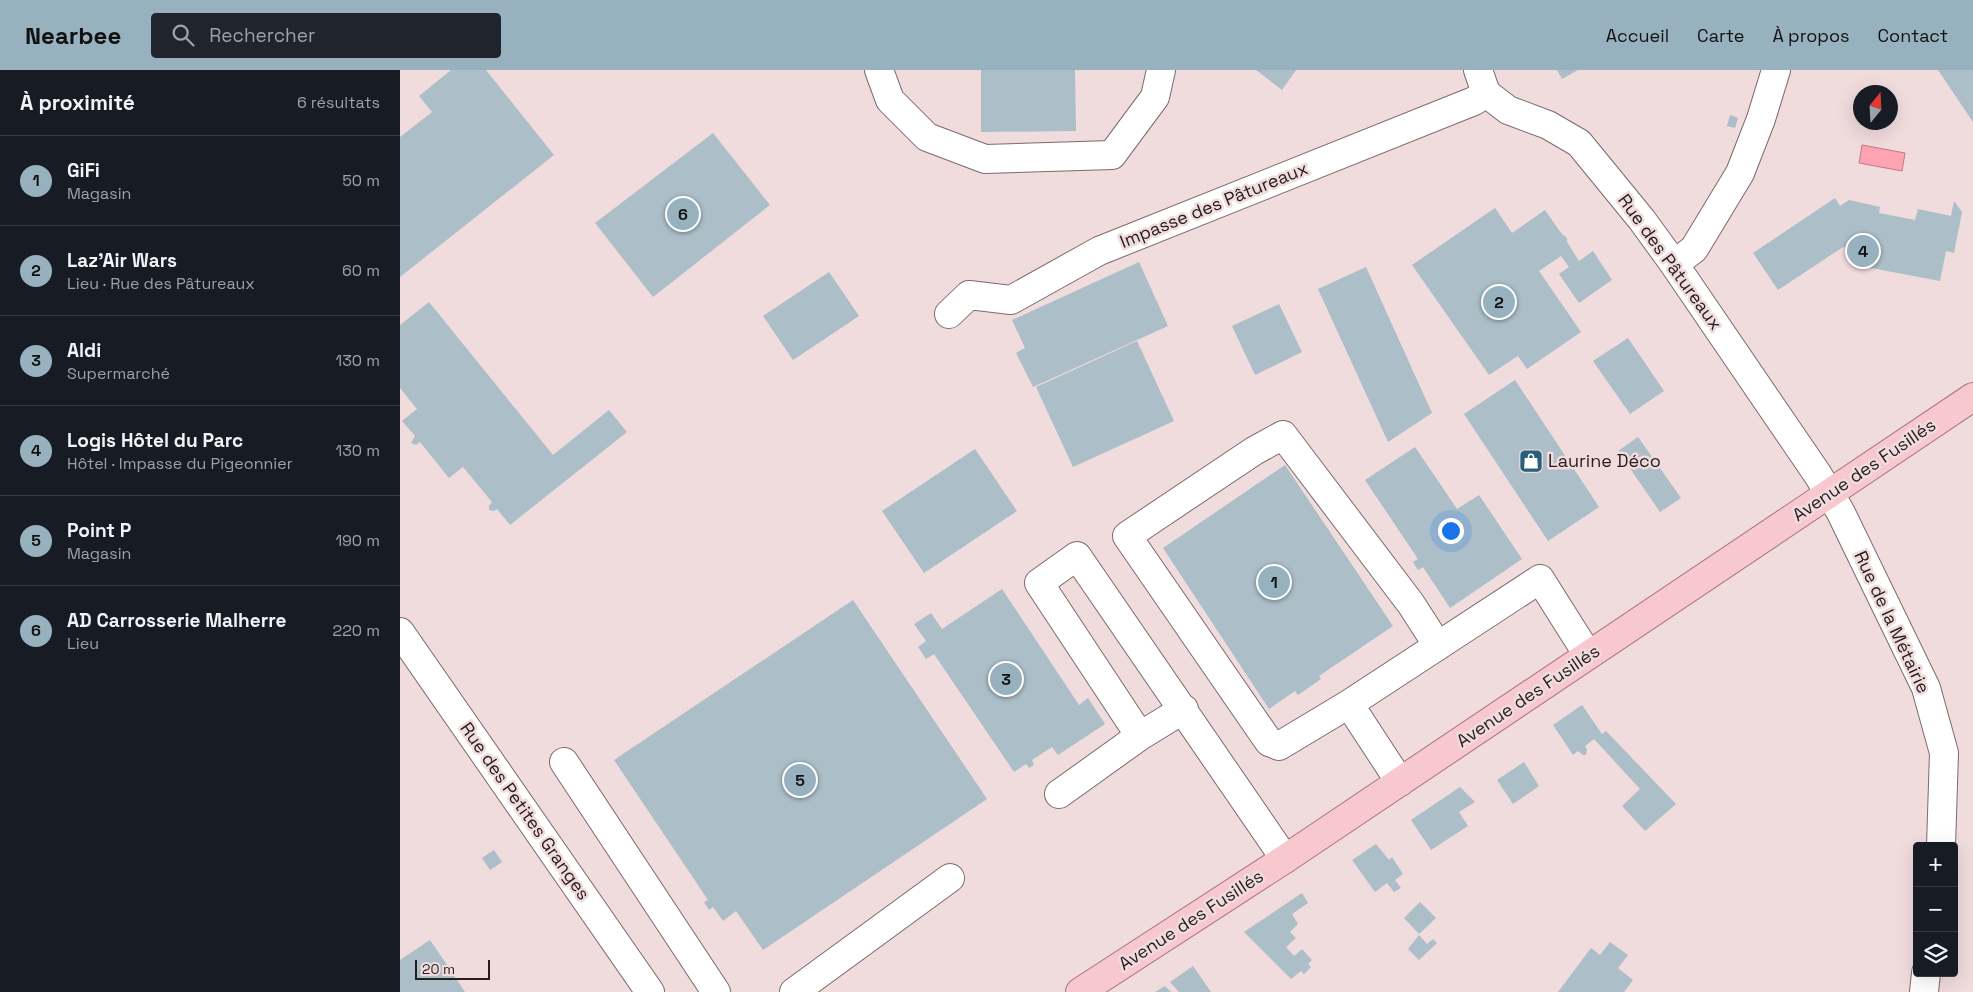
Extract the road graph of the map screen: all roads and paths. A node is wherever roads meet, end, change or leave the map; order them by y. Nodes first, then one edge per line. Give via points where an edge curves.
1 (879, 70) edge
2 (1161, 70) edge
3 (1776, 70) edge
4 (1482, 81) edge
5 (1674, 264) junction
6 (949, 314) dead end
7 (1973, 397) edge
8 (1828, 493) junction
9 (400, 632) edge
10 (1438, 646) junction
11 (1588, 655) junction
12 (1349, 704) junction
13 (1184, 709) junction
14 (1140, 736) junction
15 (564, 762) dead end
16 (1400, 782) junction
17 (1059, 794) dead end
18 (1941, 842) edge
19 (1285, 860) junction
20 (950, 878) dead end
21 (1926, 977) edge
22 (650, 992) edge
23 (716, 992) edge
24 (794, 992) edge
25 (1080, 992) edge
26 (1924, 992) edge

1 - 2 street via 890,100 927,137 986,159 1112,155 1155,97
3 - 5 street via 1740,173 1694,249
4 - 5 street, Rue des Pâtureaux via 1508,110 1548,125 1580,143
4 - 6 street, Impasse des Pâtureaux via 1465,104 1099,252 1012,300 969,296
5 - 8 street, Rue des Pâtureaux
7 - 8 main road, Avenue des Fusillés
8 - 11 main road, Avenue des Fusillés
8 - 18 street, Rue de la Métairie via 1840,511 1926,688 1944,753
9 - 22 street, Rue des Petites Granges
10 - 11 street via 1540,579
10 - 12 street
10 - 12 street via 1411,604 1283,435 1127,536 1269,742 1279,746
11 - 16 main road, Avenue des Fusillés
12 - 16 street
13 - 14 street
13 - 14 street via 1077,556 1039,582
13 - 19 street
14 - 17 street
15 - 23 street
16 - 19 main road, Avenue des Fusillés
19 - 25 main road, Avenue des Fusillés
20 - 24 street
21 - 26 street

